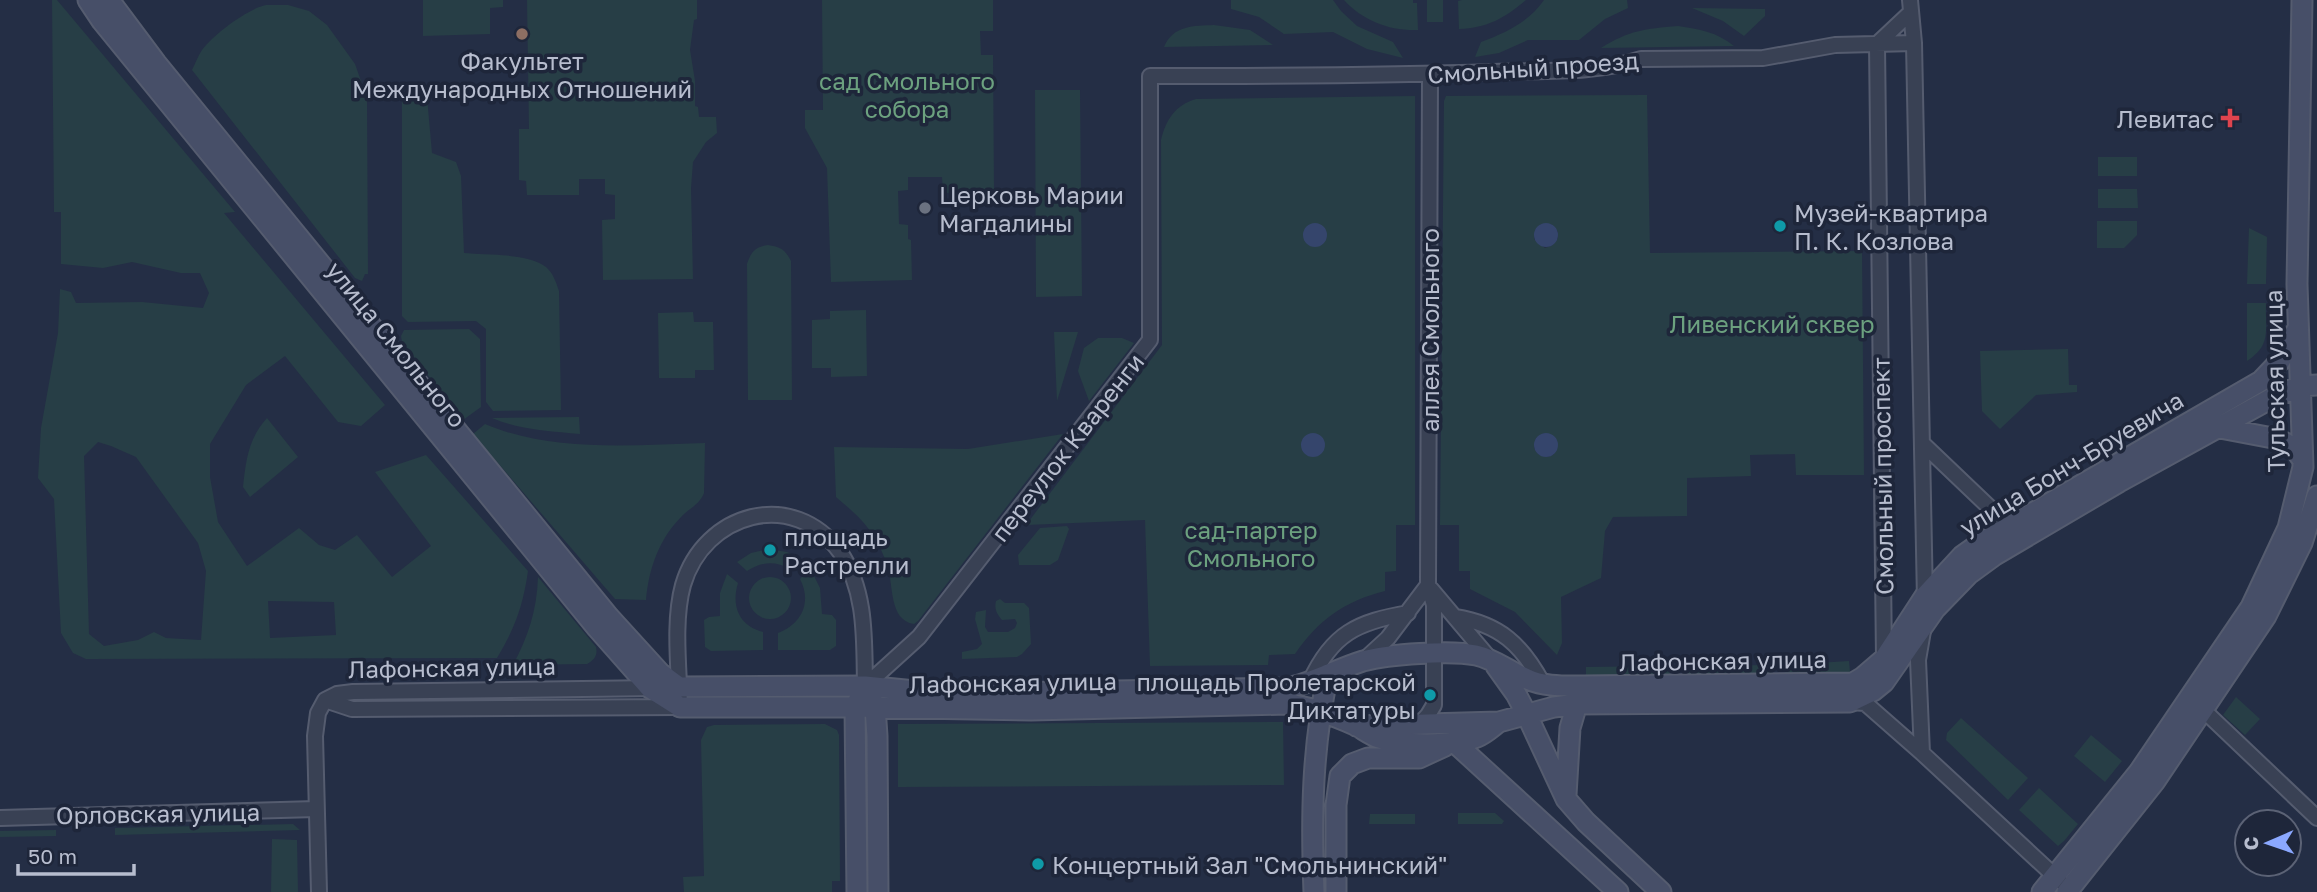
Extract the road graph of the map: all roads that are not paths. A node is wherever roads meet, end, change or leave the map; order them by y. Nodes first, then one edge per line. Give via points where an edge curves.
1 (88, 0) edge
2 (109, 0) edge
3 (2302, 0) edge
4 (1910, 6) edge
5 (1914, 43) junction
6 (1877, 44) junction
7 (1430, 75) junction
8 (1150, 76) joint
9 (2298, 328) junction
10 (2308, 386) edge
11 (2220, 428) junction
12 (1922, 443) junction
13 (2302, 459) junction
14 (2317, 496) edge
15 (2008, 526) junction
16 (1428, 585) junction
17 (1925, 596) junction
18 (1408, 613) junction
19 (1455, 617) junction
20 (1923, 629) junction
21 (1435, 654) junction
22 (1884, 659) junction
23 (1491, 660) junction
24 (1363, 661) junction
25 (1319, 678) junction
26 (1884, 681) joint
27 (1549, 685) junction
28 (865, 686) junction
29 (679, 687) junction
30 (650, 688) junction
31 (325, 700) junction
32 (1850, 702) junction
33 (2196, 703) junction
34 (1577, 704) junction
35 (855, 706) junction
36 (680, 707) junction
37 (875, 707) junction
38 (1313, 709) junction
39 (1526, 713) junction
40 (1499, 722) junction
41 (1419, 725) junction
42 (1356, 726) junction
43 (1454, 742) junction
44 (1922, 753) junction
45 (1566, 799) junction
46 (316, 809) junction
47 (0, 818) edge
48 (2317, 818) edge
49 (2066, 888) edge
50 (318, 892) edge
51 (857, 892) edge
52 (878, 892) edge
53 (1314, 892) edge
54 (1336, 892) edge
55 (1618, 892) edge
56 (1661, 892) edge
57 (2042, 892) edge

1 - 30 street, улица Смольного
2 - 29 street, улица Смольного via 601,607 660,673
3 - 9 street, Тульская улица
4 - 5 street, Смольный проспект
4 - 6 street, Смольный проспект
5 - 6 street, Смольный проезд
5 - 12 street, Смольный проспект
6 - 7 street, Смольный проезд via 1835,45 1763,58 1642,59 1572,69
6 - 22 street, Смольный проспект
7 - 8 street, Смольный проезд
7 - 16 street, аллея Смольного
8 - 28 street, переулок Кваренги via 1150,340 919,637
9 - 10 street, Тульская улица
9 - 15 street, улица Бонч-Бруевича via 2280,361 2261,381
10 - 11 street, улица Бонч-Бруевича via 2272,398
10 - 13 street, Тульская улица
11 - 13 street via 2278,439
11 - 20 street, улица Бонч-Бруевича via 1995,555 1969,574 1935,609
12 - 15 street, Смольный проспект
12 - 17 street, Смольный проспект
13 - 33 street, Тульская улица via 2288,528 2251,607
14 - 33 street, Тульская улица via 2302,543 2266,616
15 - 17 street, улица Бонч-Бруевича via 1962,556
16 - 18 street
16 - 19 street
16 - 21 street via 1434,605
17 - 20 street, Смольный проспект
17 - 22 street, улица Бонч-Бруевича
18 - 24 street
18 - 25 street via 1356,626 1338,639 1325,654
19 - 23 street
19 - 27 street via 1473,619 1505,635
20 - 26 street, улица Бонч-Бруевича
20 - 44 street, Смольный проспект via 1918,660
21 - 23 street
21 - 24 street
21 - 41 street via 1434,705
22 - 27 street, Лафонская улица via 1853,683
23 - 27 street
23 - 39 street
24 - 25 street
25 - 28 street, Лафонская улица via 1287,688 1030,694 945,694
25 - 38 street
26 - 32 street, Лафонская улица
28 - 29 street, Лафонская улица
28 - 29 street via 859,597 841,553 800,520 762,514 725,528 692,562 678,612
28 - 35 street
28 - 37 street
29 - 30 street, Лафонская улица
29 - 36 street
30 - 31 street, Лафонская улица via 353,692
30 - 36 street, улица Смольного
31 - 36 street, Лафонская улица via 352,709
31 - 46 street via 316,723
32 - 34 street, Лафонская улица
32 - 44 street via 1865,703
33 - 48 street
33 - 49 street, Тульская улица via 2139,772
34 - 39 street
34 - 45 street via 1570,728
35 - 36 street, Лафонская улица
35 - 37 street, Лафонская улица
35 - 51 street
37 - 38 street, Лафонская улица via 1031,710 1287,704
37 - 52 street
38 - 42 street
38 - 53 street
39 - 40 street
39 - 45 street
40 - 41 street
40 - 43 street via 1477,737
41 - 42 street
42 - 43 street via 1396,742
43 - 54 street via 1419,758 1368,758 1352,764 1340,776
43 - 55 street
44 - 49 street
45 - 56 street
46 - 47 street, Орловская улица
46 - 50 street
49 - 57 street, Тульская улица

